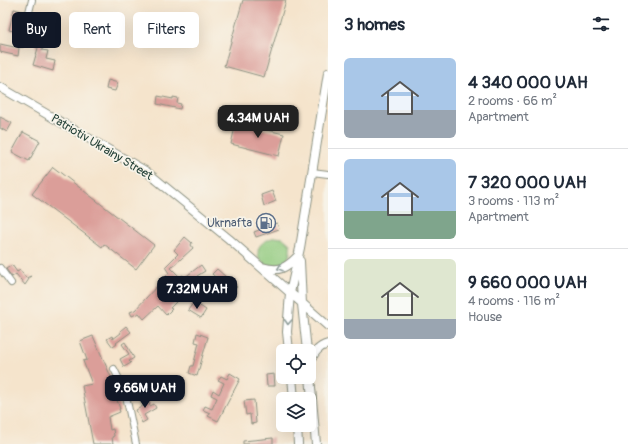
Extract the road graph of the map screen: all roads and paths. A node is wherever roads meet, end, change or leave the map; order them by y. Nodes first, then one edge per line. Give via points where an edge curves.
1 (32, 0) edge
2 (29, 12) edge
3 (328, 73) edge
4 (0, 87) edge
5 (312, 172) junction
6 (328, 174) edge
7 (299, 252) junction
8 (259, 266) junction
9 (0, 268) edge
10 (11, 283) dead end
11 (290, 293) junction
12 (302, 304) junction
13 (328, 326) edge
14 (288, 344) edge
15 (306, 344) edge
16 (328, 344) edge
17 (316, 351) edge
18 (114, 369) dead end
19 (311, 384) edge
20 (297, 432) edge
21 (136, 444) edge
22 (298, 444) edge
23 (316, 444) edge

1 - 2 street
3 - 5 main road
4 - 8 main road, Patriotiv Ukrainy Street via 148,172
5 - 6 street
5 - 7 main road
7 -> 8 main road via 290,264 281,269
7 - 11 main road
7 - 12 main road
8 - 11 main road, Patriotiv Ukrainy Street
9 - 10 street
11 - 12 main road
11 -> 14 main road
12 - 13 main road
12 - 15 main road
16 - 17 main road
18 - 21 street via 125,391
19 - 23 main road
20 - 22 main road

